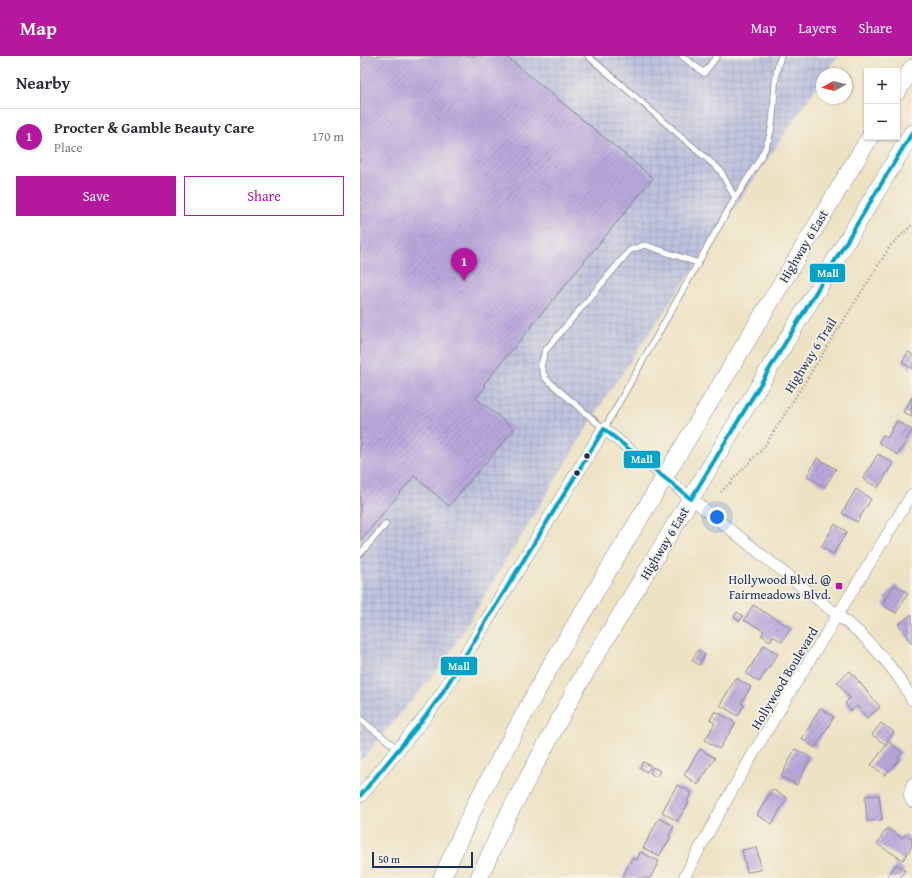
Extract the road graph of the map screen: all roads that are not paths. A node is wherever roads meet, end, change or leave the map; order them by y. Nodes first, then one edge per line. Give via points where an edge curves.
1 (588, 56) edge
2 (682, 56) edge
3 (717, 56) edge
4 (782, 56) edge
5 (912, 68) edge
6 (900, 87) edge
7 (912, 133) edge
8 (868, 140) edge
9 (735, 198) junction
10 (698, 263) junction
11 (604, 429) junction
12 (663, 478) junction
13 (912, 494) edge
14 (690, 499) junction
15 (386, 524) dead end
16 (360, 554) edge
17 (838, 615) junction
18 (912, 700) edge
19 (360, 719) edge
20 (398, 749) junction
21 (912, 784) edge
22 (360, 796) edge
23 (912, 802) edge
24 (442, 878) edge
25 (479, 878) edge
26 (684, 878) edge

1 - 9 lane via 720,170
2 - 3 lane via 704,73
4 - 9 lane via 777,66 771,130 754,169
5 - 6 main road
7 - 14 main road, Highway 6 East
8 - 12 main road, Highway 6 East
9 - 10 lane
10 - 11 lane
10 - 11 lane via 645,244 630,250 545,351 541,366 545,378
11 - 12 street
11 - 20 street via 457,670 426,716
12 - 14 street
12 - 24 main road, Highway 6 East via 530,702 475,805
13 - 17 street, Hollywood Boulevard
14 - 17 street
14 - 25 main road, Highway 6 East via 578,685 506,819
15 - 16 lane
17 - 18 street via 883,657
17 - 26 street, Hollywood Boulevard via 708,832
19 - 20 lane
20 - 22 street
21 - 23 street via 909,795

